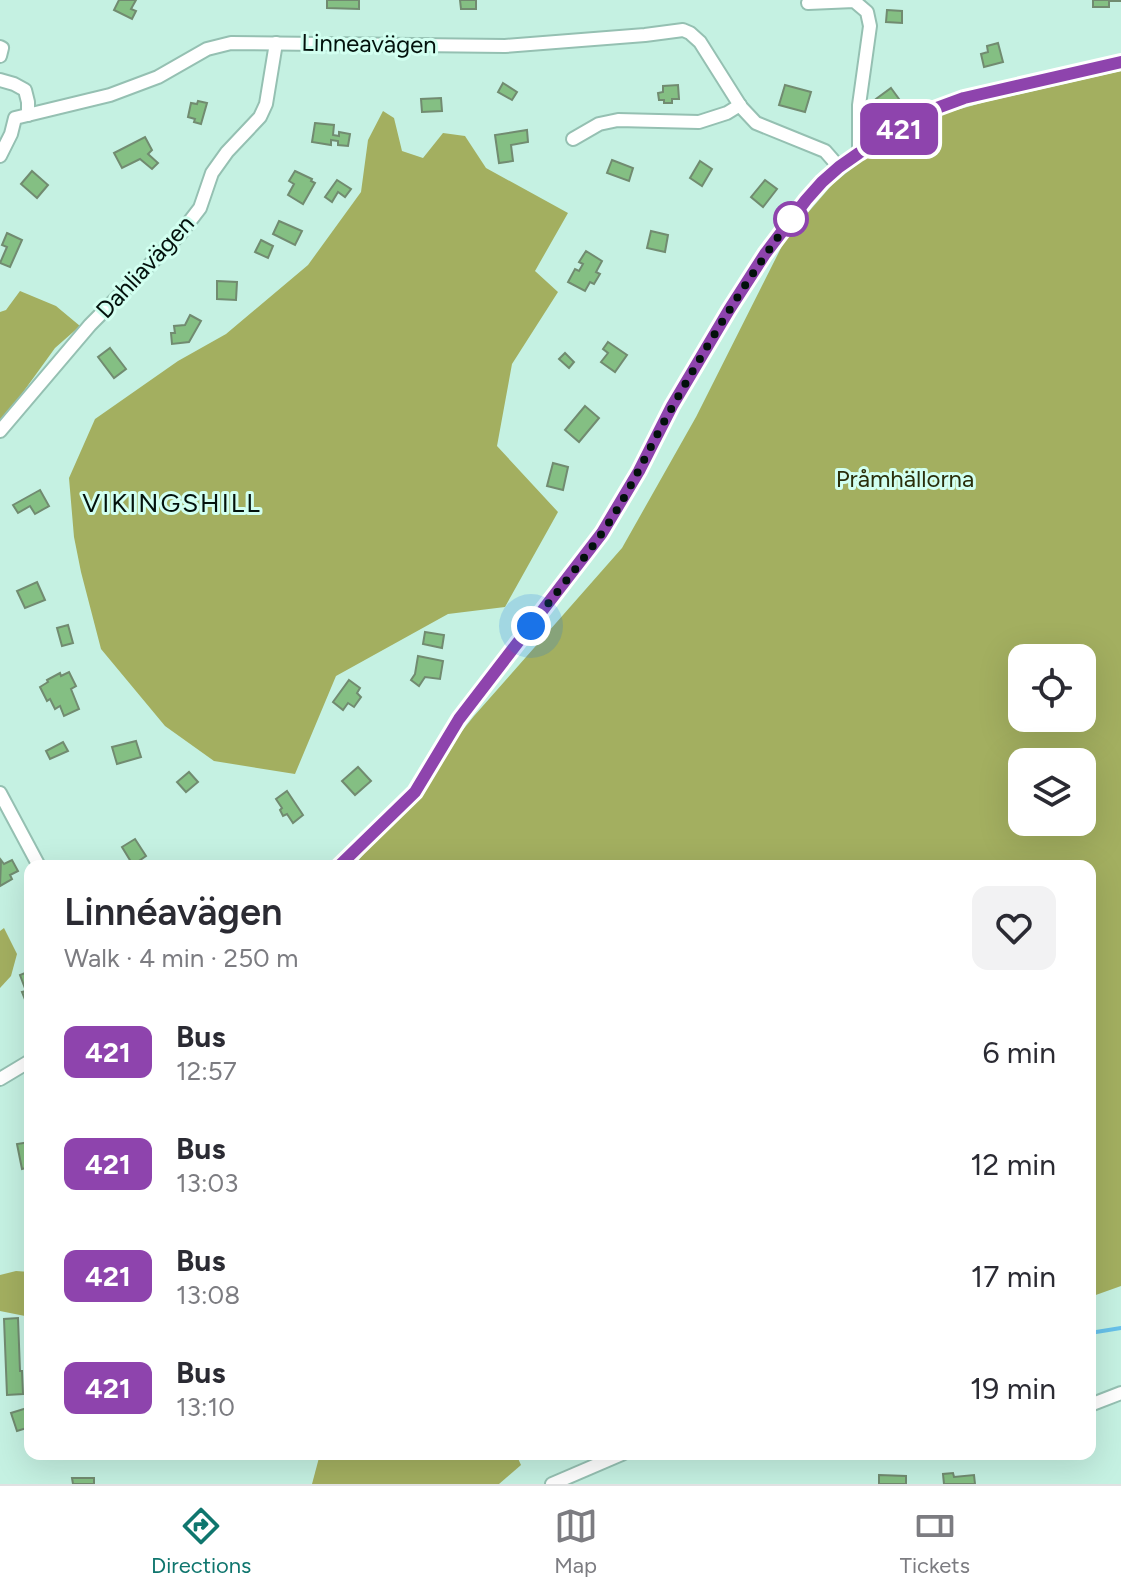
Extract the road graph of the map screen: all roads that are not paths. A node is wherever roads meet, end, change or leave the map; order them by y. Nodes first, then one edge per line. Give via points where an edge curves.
1 (808, 3) dead end
2 (276, 43) junction
3 (0, 47) edge
4 (0, 56) edge
5 (1121, 62) edge
6 (0, 80) edge
7 (740, 105) junction
8 (28, 115) junction
9 (573, 139) dead end
10 (859, 153) junction
11 (0, 156) edge
12 (839, 167) junction
13 (0, 431) edge
14 (0, 793) edge
15 (36, 860) edge
16 (345, 860) edge
17 (24, 1065) edge
18 (0, 1079) edge
19 (1121, 1393) edge
20 (1096, 1403) edge
21 (608, 1460) edge
22 (552, 1484) edge

1 - 10 street via 854,1 867,12
2 - 7 street, Linneavägen via 505,46 683,30 700,42
2 - 8 street, Linneavägen via 207,49 158,77 110,95
2 - 13 street, Dahliavägen via 266,104 212,173 200,208
3 - 4 street
5 - 10 street via 964,98 926,112
6 - 8 street via 25,90
7 - 9 street via 699,122 618,120
7 - 12 street, Linneavägen via 756,123 825,151
8 - 11 street via 15,118
10 - 12 street
12 - 16 street via 765,254 602,533 459,719 415,792
14 - 15 street
17 - 18 street
19 - 20 street
21 - 22 street

